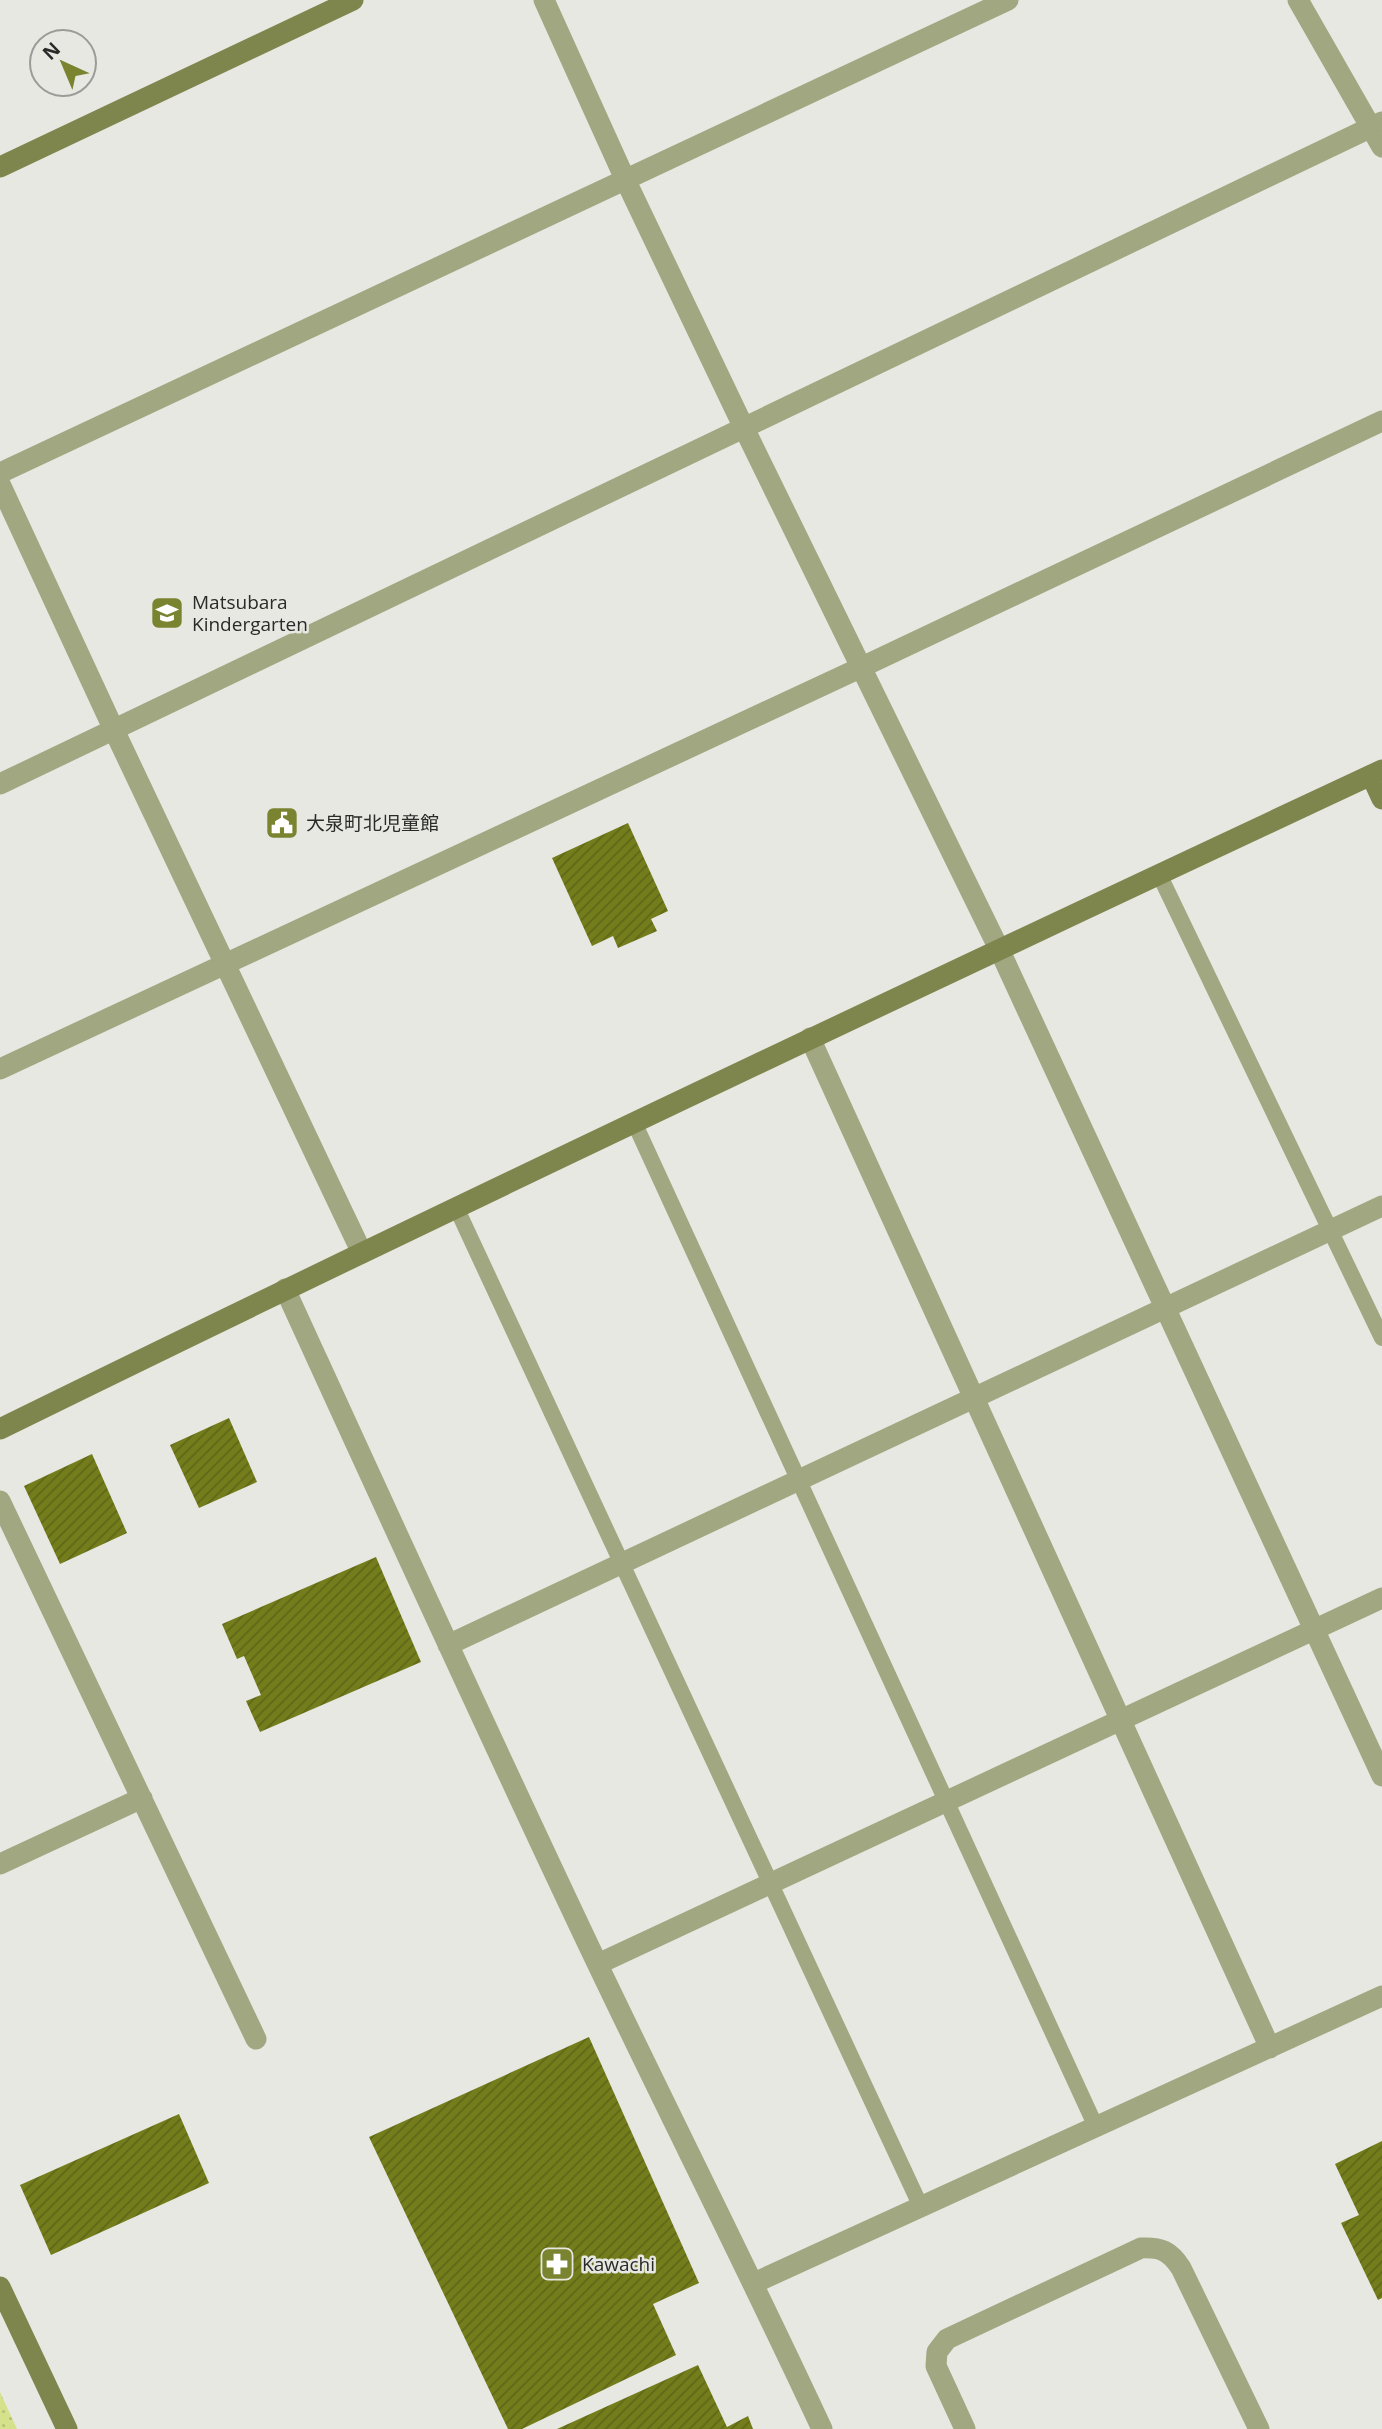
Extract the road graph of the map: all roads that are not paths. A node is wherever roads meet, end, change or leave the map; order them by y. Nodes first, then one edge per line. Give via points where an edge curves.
1 (353, 0) edge
2 (544, 0) edge
3 (1008, 0) edge
4 (1298, 0) edge
5 (1378, 133) edge
6 (0, 167) edge
7 (625, 179) junction
8 (1382, 421) edge
9 (744, 428) junction
10 (0, 473) edge
11 (0, 484) edge
12 (862, 667) junction
13 (114, 730) junction
14 (1376, 773) edge
15 (0, 785) edge
16 (1382, 799) edge
17 (1159, 874) junction
18 (999, 949) junction
19 (225, 964) junction
20 (810, 1038) junction
21 (0, 1069) edge
22 (634, 1122) junction
23 (1382, 1206) edge
24 (456, 1207) junction
25 (1330, 1230) junction
26 (362, 1252) junction
27 (285, 1289) junction
28 (1165, 1308) junction
29 (1382, 1338) edge
30 (974, 1398) junction
31 (0, 1429) edge
32 (799, 1480) junction
33 (0, 1502) edge
34 (622, 1563) junction
35 (1382, 1598) edge
36 (1314, 1630) junction
37 (448, 1645) junction
38 (1121, 1720) junction
39 (1382, 1776) edge
40 (142, 1798) junction
41 (947, 1801) junction
42 (0, 1864) edge
43 (771, 1884) junction
44 (598, 1964) junction
45 (1382, 1996) edge
46 (256, 2039) dead end
47 (1270, 2048) junction
48 (1096, 2127) junction
49 (921, 2207) junction
50 (754, 2283) junction
51 (0, 2287) edge
52 (67, 2429) edge
53 (822, 2429) edge
54 (965, 2429) edge
55 (1259, 2429) edge

1 - 6 street
2 - 7 street
3 - 7 street
4 - 5 street
5 - 9 street
7 - 9 street
7 - 10 street
8 - 12 street
9 - 12 street
9 - 13 street
11 - 13 street
12 - 18 street
12 - 19 street
13 - 15 street
13 - 19 street
14 - 16 street
14 - 17 street
17 - 18 street
17 - 25 lane
18 - 20 street
18 - 28 street
19 - 21 street
19 - 26 street
20 - 22 street
20 - 30 street
22 - 24 street
22 - 32 lane
23 - 25 street
24 - 26 street
24 - 34 lane
25 - 28 street
25 - 29 lane
26 - 27 street
27 - 31 street
27 - 37 street
28 - 30 street
28 - 36 street
30 - 32 street
30 - 38 street
32 - 34 street
32 - 41 lane
33 - 40 street
34 - 37 street
34 - 43 lane
35 - 36 street
36 - 38 street
36 - 39 street
37 - 44 street
38 - 41 street
38 - 47 street
40 - 42 street
40 - 46 street
41 - 43 street
41 - 48 lane
43 - 44 street
43 - 49 lane
44 - 50 street
45 - 47 street
47 - 48 street
48 - 49 street
49 - 50 street
50 - 53 street
51 - 52 street
54 - 55 street via 936,2366 937,2352 947,2339 1141,2248 1159,2247 1173,2255 1181,2268

